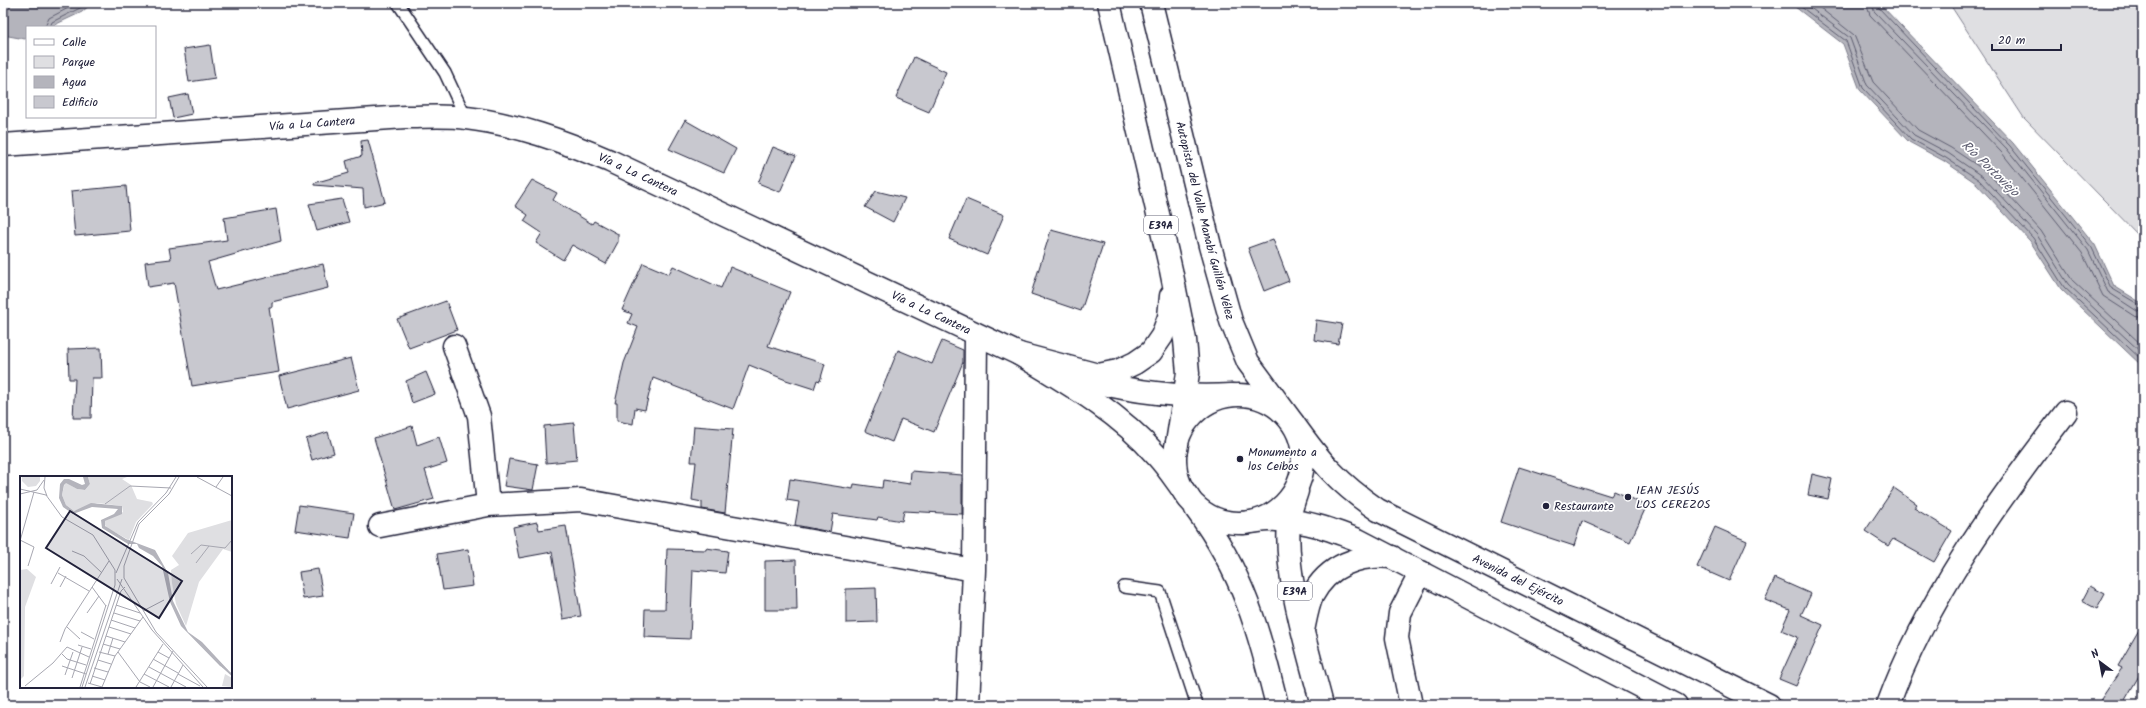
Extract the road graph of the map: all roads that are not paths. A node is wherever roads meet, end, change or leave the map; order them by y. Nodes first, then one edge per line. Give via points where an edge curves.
1 (398, 3) edge
2 (1109, 3) edge
3 (1151, 3) edge
4 (466, 118) junction
5 (3, 145) edge
6 (1171, 270) junction
7 (976, 335) junction
8 (454, 346) dead end
9 (1019, 354) junction
10 (1232, 395) junction
11 (1185, 396) junction
12 (2066, 412) dead end
13 (1293, 422) junction
14 (1176, 450) junction
15 (1302, 476) junction
16 (1189, 498) junction
17 (488, 506) junction
18 (1289, 520) junction
19 (1243, 523) junction
20 (380, 526) dead end
21 (1392, 557) junction
22 (974, 570) junction
23 (1421, 572) junction
24 (1124, 587) dead end
25 (1303, 631) junction
26 (968, 705) edge
27 (1197, 705) edge
28 (1277, 705) edge
29 (1322, 705) edge
30 (1411, 705) edge
31 (1676, 705) edge
32 (1769, 705) edge
33 (1888, 705) edge

1 - 4 lane via 445,73
2 - 6 main road, E39A
3 - 13 main road, Autopista del Valle Manabí Guillén Vélez / E39A via 1210,246 1231,321 1248,362
4 - 5 main road, Vía a La Cantera via 405,117
4 - 7 main road, Vía a La Cantera via 529,130 610,161
6 - 9 main road via 1169,317 1162,336 1151,352 1135,363 1118,371 1098,375
6 - 11 main road, E39A via 1185,340 1188,373
7 - 9 main road, Vía a La Cantera
7 - 22 main road
8 - 17 main road via 479,416
9 - 11 main road via 1098,383 1124,389
9 - 16 main road, Vía a La Cantera via 1081,392 1126,425 1158,457
10 - 11 main road
10 - 13 main road, E39A via 1249,395 1266,400
10 - 14 main road, E39A via 1206,404 1194,413 1179,436
11 - 14 main road, E39A
12 - 33 main road via 2010,485 1948,582 1900,671
13 - 15 main road, E39A via 1302,445
13 - 32 main road, Avenida del Ejército via 1321,462 1358,496 1378,510
14 - 16 main road, E39A via 1178,478
15 - 18 main road, E39A
15 - 19 main road, E39A via 1286,503 1273,514
16 - 19 main road, E39A via 1204,512 1223,521
16 - 28 main road, E39A via 1218,541 1244,591 1258,629
17 - 20 main road
17 - 22 main road via 581,500
18 - 19 main road
18 - 21 main road via 1335,531
18 - 25 main road, E39A via 1291,564
21 - 23 main road
21 - 25 main road via 1361,558 1331,572 1311,597
22 - 26 main road
23 - 30 main road via 1400,613 1397,638
23 - 31 main road
24 - 27 lane via 1160,592
25 - 29 main road, E39A

